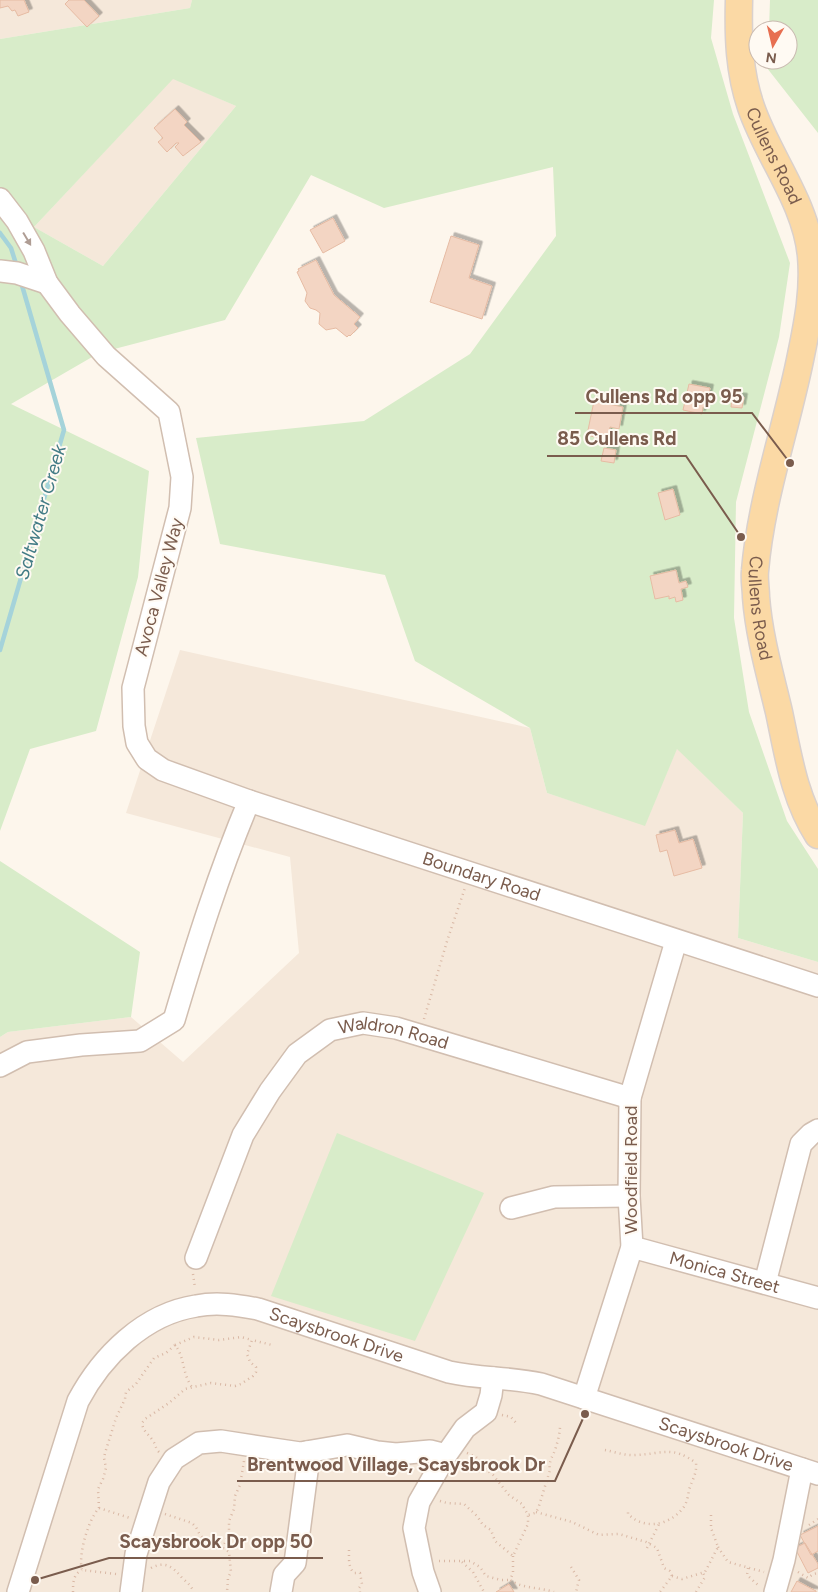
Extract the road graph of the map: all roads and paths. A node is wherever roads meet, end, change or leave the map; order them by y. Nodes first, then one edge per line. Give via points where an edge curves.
1 (739, 0) edge
2 (0, 199) edge
3 (0, 271) edge
4 (47, 283) junction
5 (148, 759) joint
6 (249, 801) junction
7 (818, 835) edge
8 (465, 887) dead end
9 (676, 941) junction
10 (818, 986) edge
11 (419, 1035) junction
12 (0, 1066) edge
13 (630, 1098) junction
14 (818, 1130) edge
15 (629, 1196) junction
16 (511, 1208) dead end
17 (632, 1246) junction
18 (196, 1258) joint
19 (765, 1283) junction
20 (818, 1298) edge
21 (197, 1305) junction
22 (252, 1340) junction
23 (175, 1345) junction
24 (272, 1345) dead end
25 (493, 1378) junction
26 (192, 1387) junction
27 (584, 1398) junction
28 (560, 1426) dead end
29 (245, 1445) junction
30 (605, 1450) dead end
31 (307, 1452) junction
32 (455, 1454) junction
33 (172, 1462) junction
34 (810, 1472) edge
35 (426, 1492) junction
36 (99, 1508) junction
37 (628, 1511) dead end
38 (711, 1511) dead end
39 (536, 1512) junction
40 (528, 1515) junction
41 (148, 1516) junction
42 (659, 1524) junction
43 (718, 1547) junction
44 (223, 1548) junction
45 (647, 1548) dead end
46 (349, 1550) dead end
47 (513, 1556) junction
48 (462, 1562) junction
49 (421, 1564) junction
50 (571, 1567) dead end
51 (748, 1568) junction
52 (82, 1570) junction
53 (702, 1573) junction
54 (818, 1573) edge
55 (672, 1576) junction
56 (133, 1580) edge
57 (510, 1580) junction
58 (775, 1582) edge
59 (18, 1592) edge
60 (73, 1592) edge
61 (194, 1592) edge
62 (227, 1592) edge
63 (281, 1592) edge
64 (360, 1592) edge
65 (430, 1592) edge
66 (484, 1592) edge
67 (554, 1592) edge
68 (576, 1592) edge
69 (660, 1592) edge
70 (696, 1592) edge

1 - 7 main road, Cullens Road via 738,37 742,72 752,109 798,209 810,252 810,310 762,524 755,573 758,620 796,789
2 -> 4 street via 34,250
3 - 4 street
4 - 5 street, Avoca Valley Way via 106,356 169,412 182,477 180,508 132,688 137,744
5 - 6 street, Boundary Road via 163,770
6 - 9 street, Boundary Road
6 - 12 street via 208,908 174,1020 140,1041 27,1052
8 - 11 path
9 - 10 street, Boundary Road
9 - 13 street, Woodfield Road
11 - 13 street, Waldron Road
11 - 18 street, Waldron Road via 363,1022 330,1030 297,1054 242,1135
13 - 15 street, Woodfield Road
14 - 19 street via 801,1144
15 - 16 street via 554,1197
15 - 17 street, Woodfield Road
17 - 19 street, Monica Street
17 - 27 street, Woodfield Road
18 - 21 path via 192,1272
19 - 20 street, Monica Street
21 - 25 street, Scaysbrook Drive via 232,1304 258,1309 449,1372
21 - 59 street, Scaysbrook Drive via 179,1309 152,1322 123,1342 87,1384 78,1401
22 - 23 path via 194,1337
22 - 24 path
22 - 26 path via 247,1354 256,1372 248,1380 235,1386 211,1383
23 - 26 path
23 - 36 path via 154,1358 136,1384 126,1392 105,1453 104,1479 98,1489
25 - 27 street, Scaysbrook Drive via 526,1380
25 - 32 street via 486,1412 466,1428
26 - 33 path via 179,1392 142,1423 156,1450
27 - 34 street, Scaysbrook Drive
28 - 39 path
29 - 31 street
29 - 33 street via 221,1441 199,1443
29 - 44 path via 240,1485
30 - 42 path via 635,1456 670,1452 687,1457 696,1464 697,1472 684,1507
31 - 32 street via 347,1445 396,1454 430,1451
31 - 63 street via 294,1563 284,1575
32 - 35 street
32 - 40 path via 476,1457 509,1495 522,1504
33 - 41 street via 159,1482
34 - 58 street
35 - 47 path via 447,1503 464,1504 491,1530 495,1541
35 - 49 street via 419,1502 414,1528
36 - 41 path
36 - 52 path via 87,1530
37 - 42 path via 632,1518
38 - 43 path via 711,1528
39 - 40 path
39 - 55 path via 572,1522 599,1535 619,1534 646,1542 657,1548 664,1568
40 - 47 path via 528,1524
41 - 44 path via 192,1523 210,1545
41 - 56 street via 136,1554
42 - 45 path, bridge
43 - 51 path via 728,1562
43 - 53 path
44 - 62 path via 229,1552 231,1567
46 - 64 path via 352,1570 360,1573
47 - 57 path
48 - 49 path via 446,1560
48 - 57 path via 476,1563 486,1576
48 - 66 path via 473,1572
49 - 65 street
50 - 68 path via 579,1580
51 - 58 path
51 - 58 path via 747,1575
52 - 56 path
52 - 60 path via 74,1579
53 - 55 path via 682,1579
53 - 70 path via 705,1577
54 - 58 path via 808,1578 799,1573
55 - 69 path
56 - 61 path via 153,1566 170,1566
57 - 67 path via 519,1586

